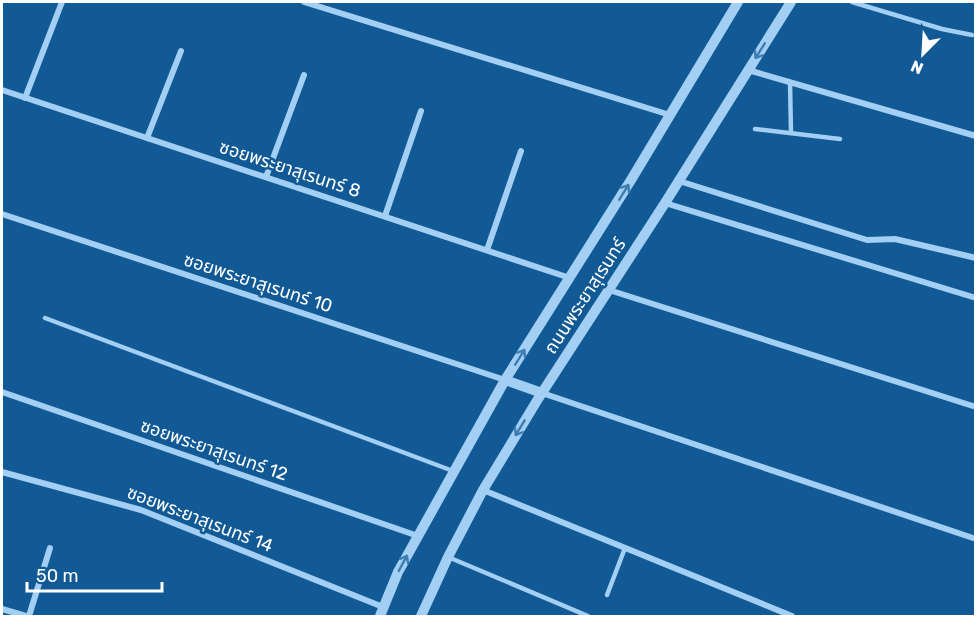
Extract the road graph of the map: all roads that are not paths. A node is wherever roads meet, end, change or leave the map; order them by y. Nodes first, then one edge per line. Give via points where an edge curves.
1 (62, 2) edge
2 (304, 2) edge
3 (737, 2) edge
4 (791, 2) edge
5 (852, 2) edge
6 (972, 35) dead end
7 (181, 51) dead end
8 (748, 70) junction
9 (304, 75) dead end
10 (790, 82) junction
11 (2, 90) edge
12 (25, 98) junction
13 (421, 111) dead end
14 (670, 115) junction
15 (755, 129) dead end
16 (791, 133) junction
17 (975, 136) edge
18 (147, 138) junction
19 (840, 139) dead end
20 (521, 151) dead end
21 (266, 177) junction
22 (679, 180) junction
23 (665, 203) junction
24 (2, 214) edge
25 (385, 216) junction
26 (487, 250) junction
27 (975, 258) edge
28 (570, 278) junction
29 (609, 290) junction
30 (975, 298) edge
31 (45, 318) dead end
32 (505, 380) junction
33 (2, 392) edge
34 (542, 393) junction
35 (975, 407) edge
36 (453, 471) junction
37 (2, 472) edge
38 (483, 490) junction
39 (418, 536) junction
40 (975, 539) edge
41 (50, 548) dead end
42 (625, 548) junction
43 (448, 557) junction
44 (607, 595) dead end
45 (2, 609) edge
46 (382, 612) edge
47 (27, 616) edge
48 (421, 616) edge
49 (588, 616) edge
50 (792, 616) edge

1 - 12 street
2 - 14 street
3 - 14 street, ถนนพระยาสุเรนทร์
4 -> 8 street, ถนนพระยาสุเรนทร์
5 - 6 lane
7 - 18 street
8 - 10 street
8 - 22 street, ถนนพระยาสุเรนทร์
9 - 21 street
10 - 16 lane
10 - 17 street
11 - 12 street, ซอยพระยาสุเรนทร์ 8
12 - 18 street, ซอยพระยาสุเรนทร์ 8
13 - 25 street
28 -> 14 street, ถนนพระยาสุเรนทร์
15 - 16 lane
16 - 19 lane
18 - 21 street, ซอยพระยาสุเรนทร์ 8
20 - 26 street
21 - 25 street, ซอยพระยาสุเรนทร์ 8
22 - 23 street, ถนนพระยาสุเรนทร์
22 - 27 street via 867,240 895,239
23 - 29 street, ถนนพระยาสุเรนทร์
23 - 30 street
24 - 32 street, ซอยพระยาสุเรนทร์ 10
25 - 26 street, ซอยพระยาสุเรนทร์ 8
26 - 28 street, ซอยพระยาสุเรนทร์ 8
32 -> 28 street, ถนนพระยาสุเรนทร์
29 - 34 street, ถนนพระยาสุเรนทร์
29 - 35 street
31 - 36 lane
32 - 34 street
32 - 36 street, ถนนพระยาสุเรนทร์
33 - 39 street, ซอยพระยาสุเรนทร์ 12
34 -> 38 street, ถนนพระยาสุเรนทร์
34 - 40 street
36 - 39 street, ถนนพระยาสุเรนทร์
37 - 46 street, ซอยพระยาสุเรนทร์ 14 via 141,510
38 - 42 street
38 - 43 street, ถนนพระยาสุเรนทร์
46 -> 39 street, ถนนพระยาสุเรนทร์
41 - 47 street
42 - 44 lane
42 - 50 street
43 - 48 street, ถนนพระยาสุเรนทร์
43 - 49 lane
45 - 47 street

